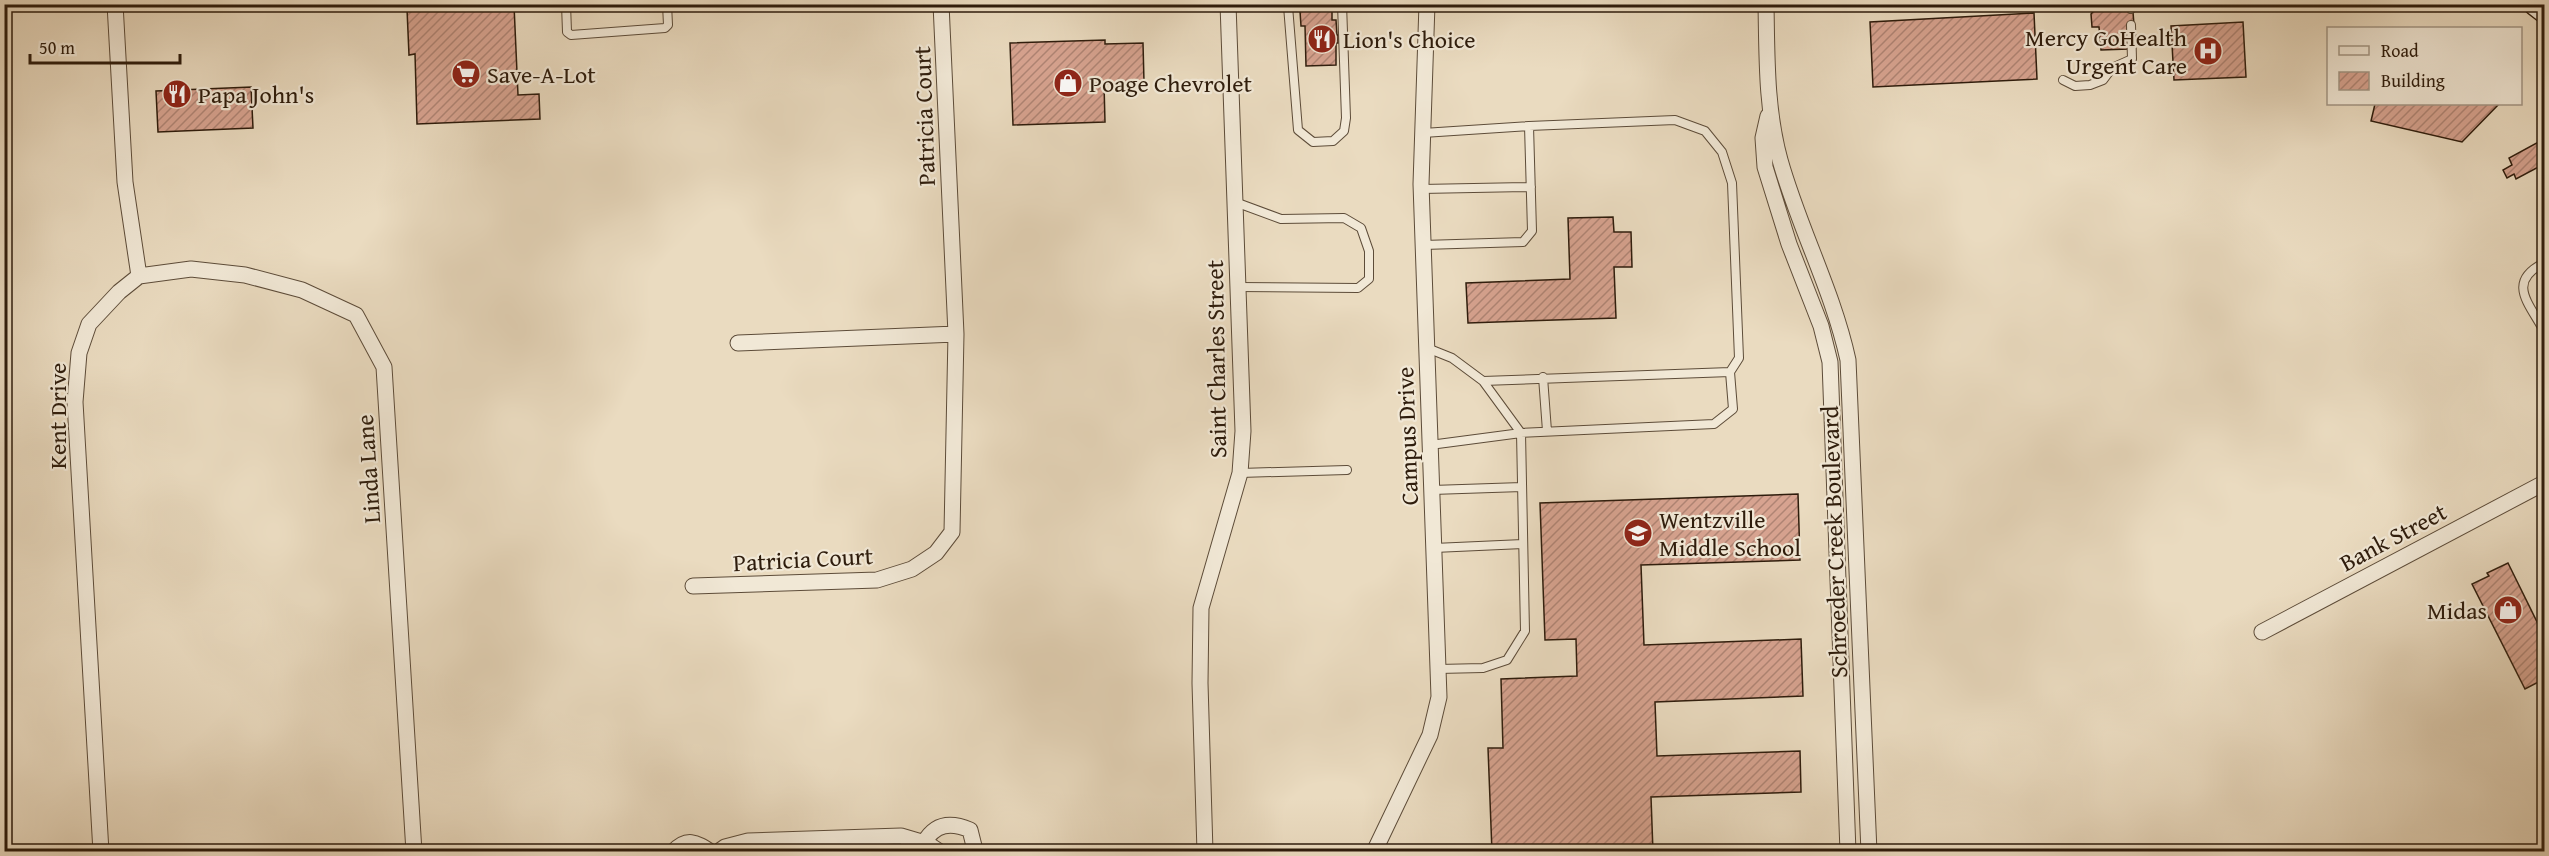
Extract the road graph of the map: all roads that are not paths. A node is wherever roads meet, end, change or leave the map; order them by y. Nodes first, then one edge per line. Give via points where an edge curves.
1 (115, 4) edge
2 (566, 4) edge
3 (667, 4) edge
4 (941, 4) edge
5 (1228, 4) edge
6 (1342, 4) edge
7 (1427, 4) edge
8 (1766, 4) edge
9 (2535, 4) edge
10 (1288, 6) edge
11 (2544, 11) edge
12 (2131, 25) dead end
13 (2063, 80) dead end
14 (1769, 110) junction
15 (1529, 126) junction
16 (1423, 133) junction
17 (1531, 187) junction
18 (1421, 189) junction
19 (1234, 202) junction
20 (1808, 237) junction
21 (1790, 244) junction
22 (1423, 245) junction
23 (2544, 263) edge
24 (139, 276) junction
25 (1237, 287) junction
26 (2544, 331) edge
27 (956, 334) junction
28 (738, 343) dead end
29 (1427, 348) junction
30 (1730, 372) junction
31 (1543, 377) junction
32 (1483, 381) junction
33 (1547, 431) junction
34 (1521, 433) junction
35 (1430, 445) junction
36 (1347, 470) dead end
37 (1240, 473) junction
38 (2544, 483) edge
39 (1522, 487) junction
40 (1432, 490) junction
41 (1523, 544) junction
42 (1434, 548) junction
43 (693, 586) dead end
44 (2262, 632) dead end
45 (1438, 669) junction
46 (924, 843) junction
47 (100, 852) edge
48 (414, 852) edge
49 (673, 852) edge
50 (711, 852) edge
51 (718, 852) edge
52 (940, 852) edge
53 (972, 852) edge
54 (1205, 852) edge
55 (1374, 852) edge
56 (1848, 852) edge
57 (1869, 852) edge

1 - 24 street via 124,182
2 - 3 lane via 570,35 665,28
4 - 27 street, Patricia Court
5 - 19 street, Saint Charles Street
6 - 10 lane via 1344,131 1333,141 1313,142 1298,130
7 - 16 street, Campus Drive
8 - 14 street, Schroeder Creek Boulevard
9 - 11 main road
12 - 13 lane via 2132,59 2112,68 2103,80 2090,86 2075,86
14 - 20 street, Schroeder Creek Boulevard via 1780,160
14 - 21 street, Schroeder Creek Boulevard via 1763,138 1765,167
15 - 16 lane
15 - 17 lane
15 - 30 lane via 1675,120 1705,131 1722,152 1731,183 1739,358
16 - 18 street, Campus Drive
17 - 18 lane
17 - 22 lane via 1532,231 1523,242
18 - 22 street, Campus Drive
19 - 25 street, Saint Charles Street
19 - 25 lane via 1281,219 1344,218 1361,228 1369,251 1369,279 1358,288
20 - 21 street
20 - 57 street, Schroeder Creek Boulevard via 1839,321 1848,360
21 - 56 street, Schroeder Creek Boulevard via 1821,326 1830,362
22 - 29 street, Campus Drive
23 - 26 lane via 2529,270 2523,280 2524,292
24 - 47 street, Kent Drive via 118,292 89,324 79,353 75,402
24 - 48 street, Linda Lane via 191,269 245,274 302,290 356,315 384,367
25 - 37 street, Saint Charles Street via 1243,431
27 - 28 street
27 - 43 street, Patricia Court via 952,532 936,553 912,569 877,580
29 - 32 lane via 1452,358
29 - 35 street, Campus Drive
30 - 31 lane
30 - 33 lane via 1733,409 1714,424
31 - 32 lane
31 - 33 lane
32 - 34 lane
33 - 34 lane
34 - 35 lane
34 - 39 lane
35 - 40 street, Campus Drive
36 - 37 lane
37 - 54 street, Saint Charles Street via 1201,608
38 - 44 street, Bank Street
39 - 40 lane
39 - 41 lane
40 - 42 street, Campus Drive
41 - 42 lane
41 - 45 lane via 1525,632 1507,660 1482,668
42 - 45 street, Campus Drive
45 - 55 street, Campus Drive via 1439,697 1430,735
46 - 51 street via 901,836 748,840
46 - 52 street
46 - 53 street via 938,828 956,824 970,830
49 - 50 street via 681,844 691,842

